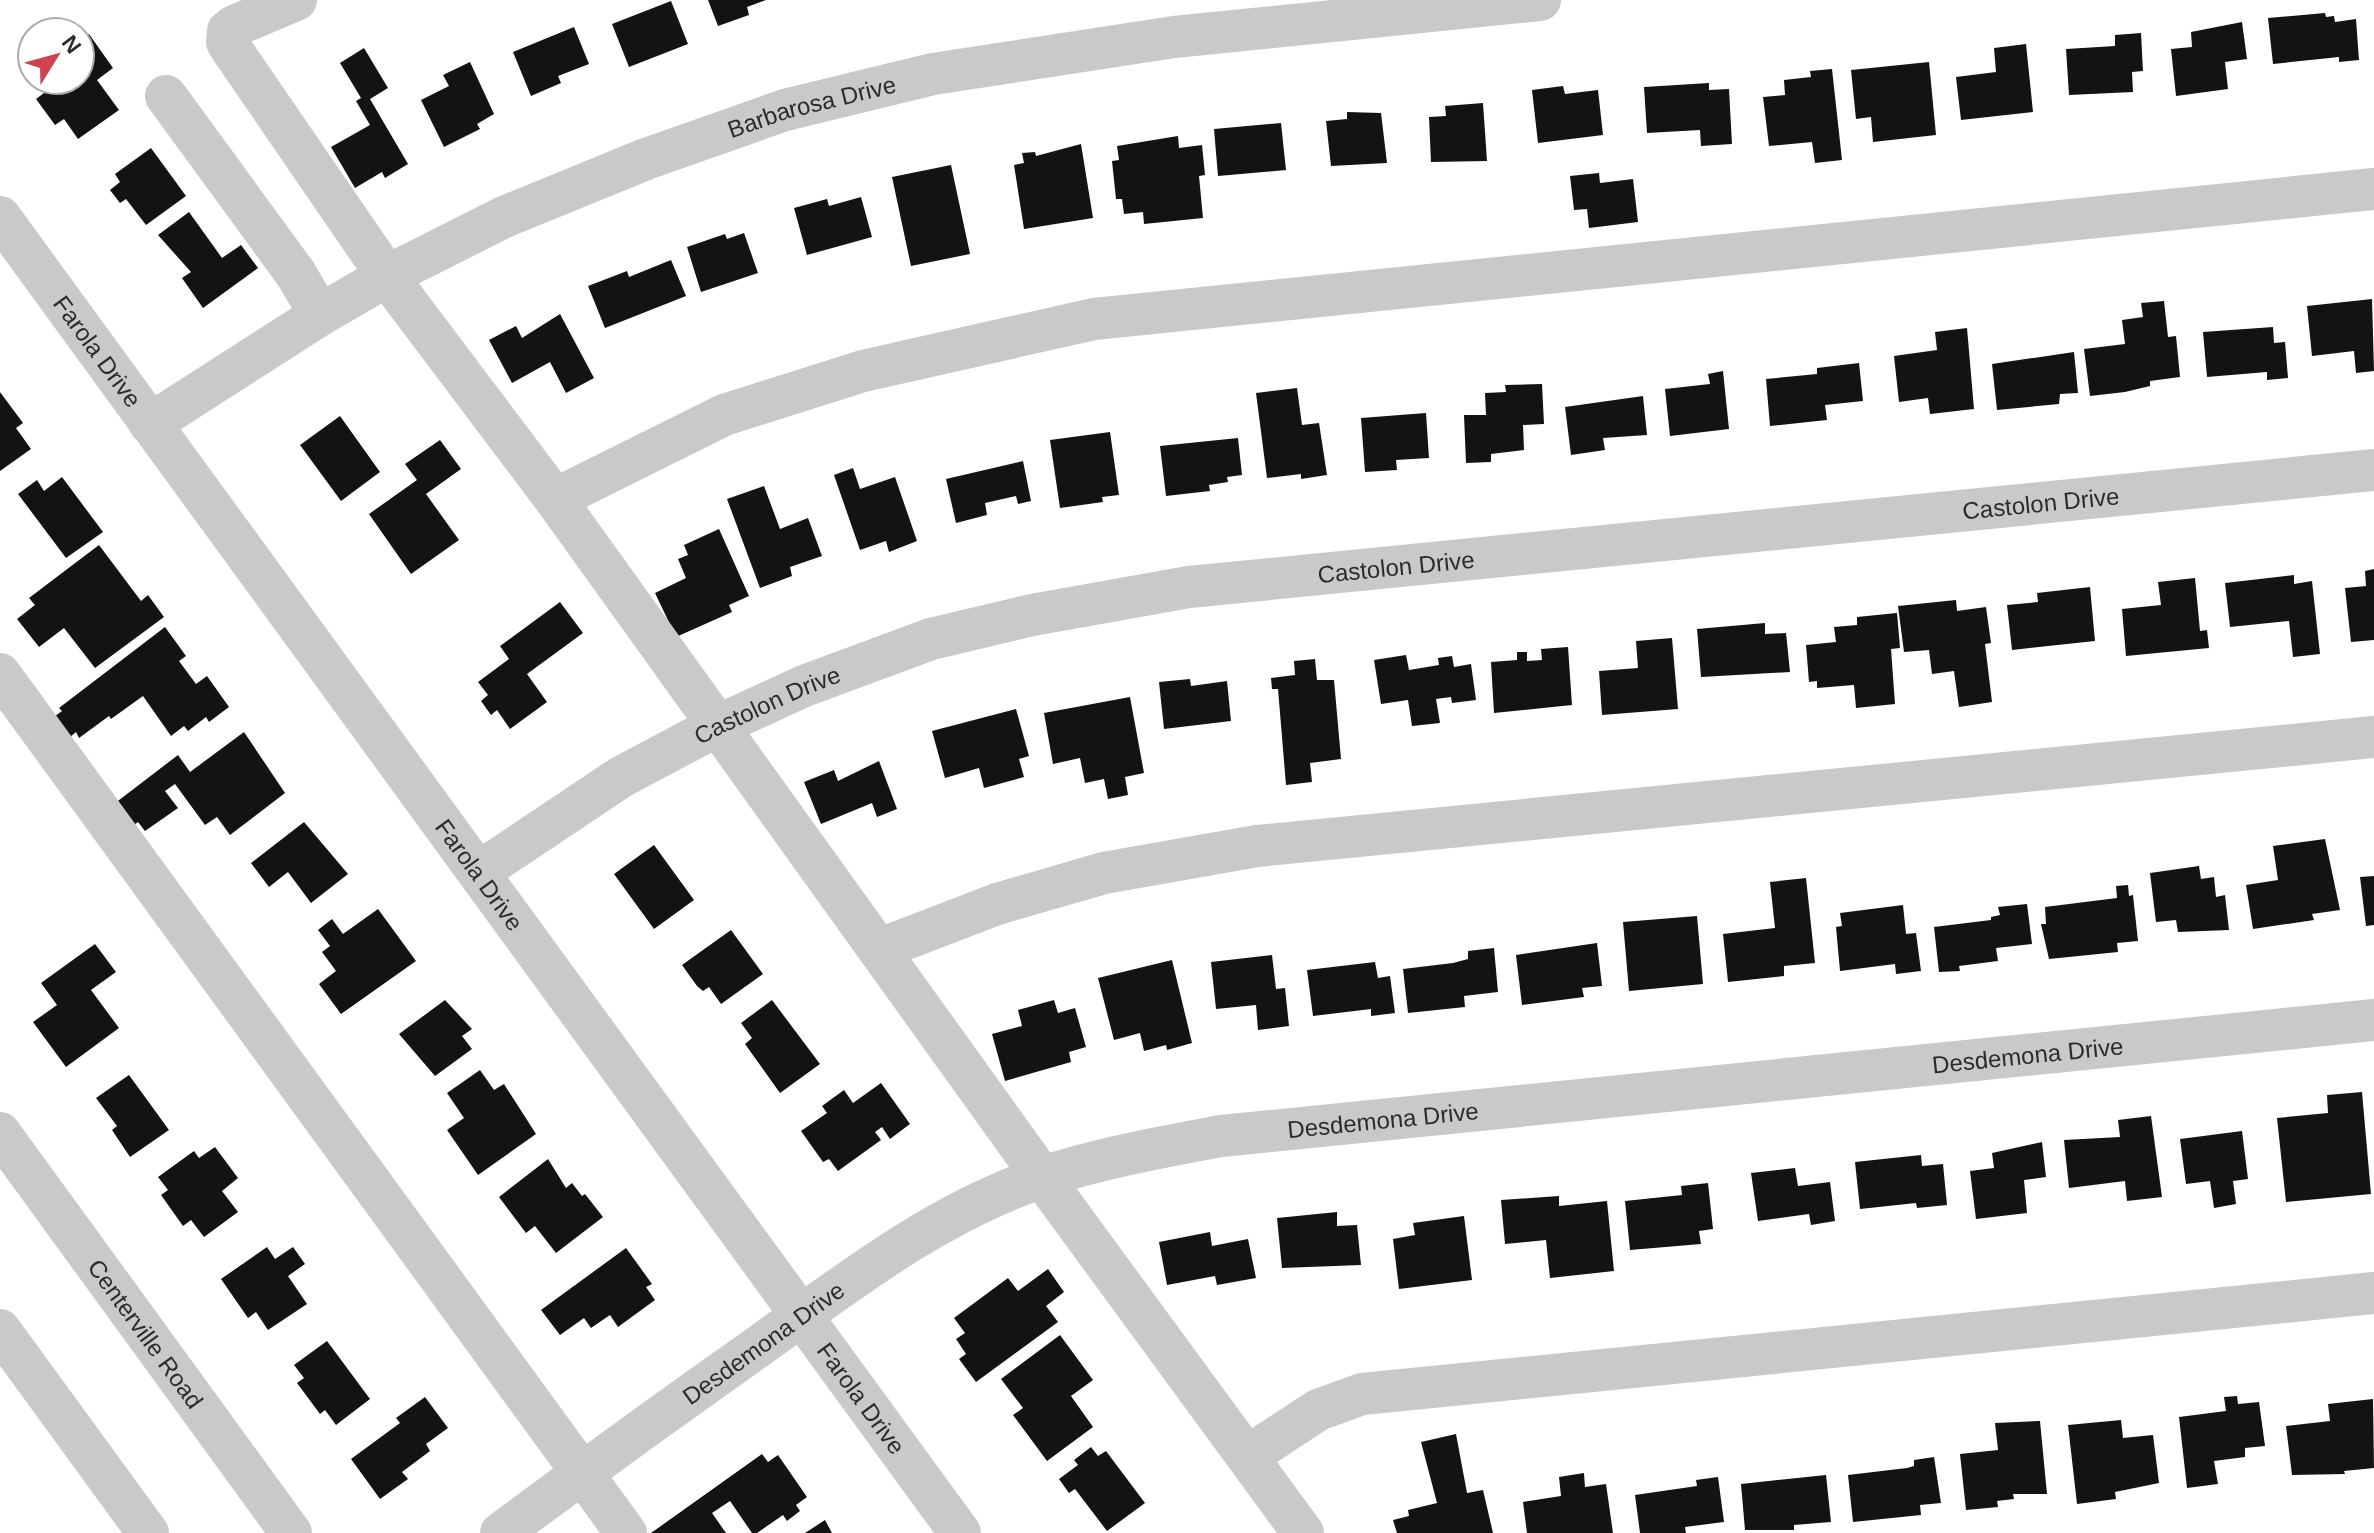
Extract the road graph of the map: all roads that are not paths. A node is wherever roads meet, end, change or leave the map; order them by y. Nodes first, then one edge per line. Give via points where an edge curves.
1 (296, 0) edge
2 (1540, 0) edge
3 (166, 96) dead end
4 (2374, 189) edge
5 (0, 217) edge
6 (387, 276) junction
7 (320, 315) junction
8 (150, 424) junction
9 (2374, 470) edge
10 (555, 499) junction
11 (0, 674) edge
12 (717, 726) junction
13 (2374, 737) edge
14 (479, 872) junction
15 (880, 949) junction
16 (2374, 1020) edge
17 (0, 1133) edge
18 (1042, 1177) junction
19 (2374, 1293) edge
20 (801, 1316) junction
21 (0, 1330) edge
22 (1248, 1456) junction
23 (583, 1473) junction
24 (148, 1533) edge
25 (291, 1533) edge
26 (501, 1533) edge
27 (626, 1533) edge
28 (960, 1533) edge
29 (1303, 1533) edge

1 - 6 street via 234,26 227,42
2 - 6 street, Barbarosa Drive via 1174,37 933,74 785,110 646,159 504,217
3 - 7 street
4 - 10 street via 1094,319 863,371 724,415
5 - 8 street, Farola Drive
6 - 7 street, Barbarosa Drive
6 - 10 street
7 - 8 street, Barbarosa Drive
8 - 14 street, Farola Drive
9 - 12 street, Castolon Drive via 1189,587 931,639 804,686
10 - 12 street
11 - 23 street
12 - 14 street, Castolon Drive via 621,777
12 - 15 street
13 - 15 street via 1257,846 1104,873 997,904
14 - 20 street, Farola Drive
15 - 18 street
16 - 18 street, Desdemona Drive via 1221,1136
17 - 25 street, Centerville Road
18 - 20 street, Desdemona Drive via 931,1228
18 - 22 street
19 - 22 street via 1362,1394 1318,1410
20 - 23 street, Desdemona Drive
20 - 28 street, Farola Drive
21 - 24 street
22 - 29 street
23 - 26 street, Desdemona Drive
23 - 27 street

